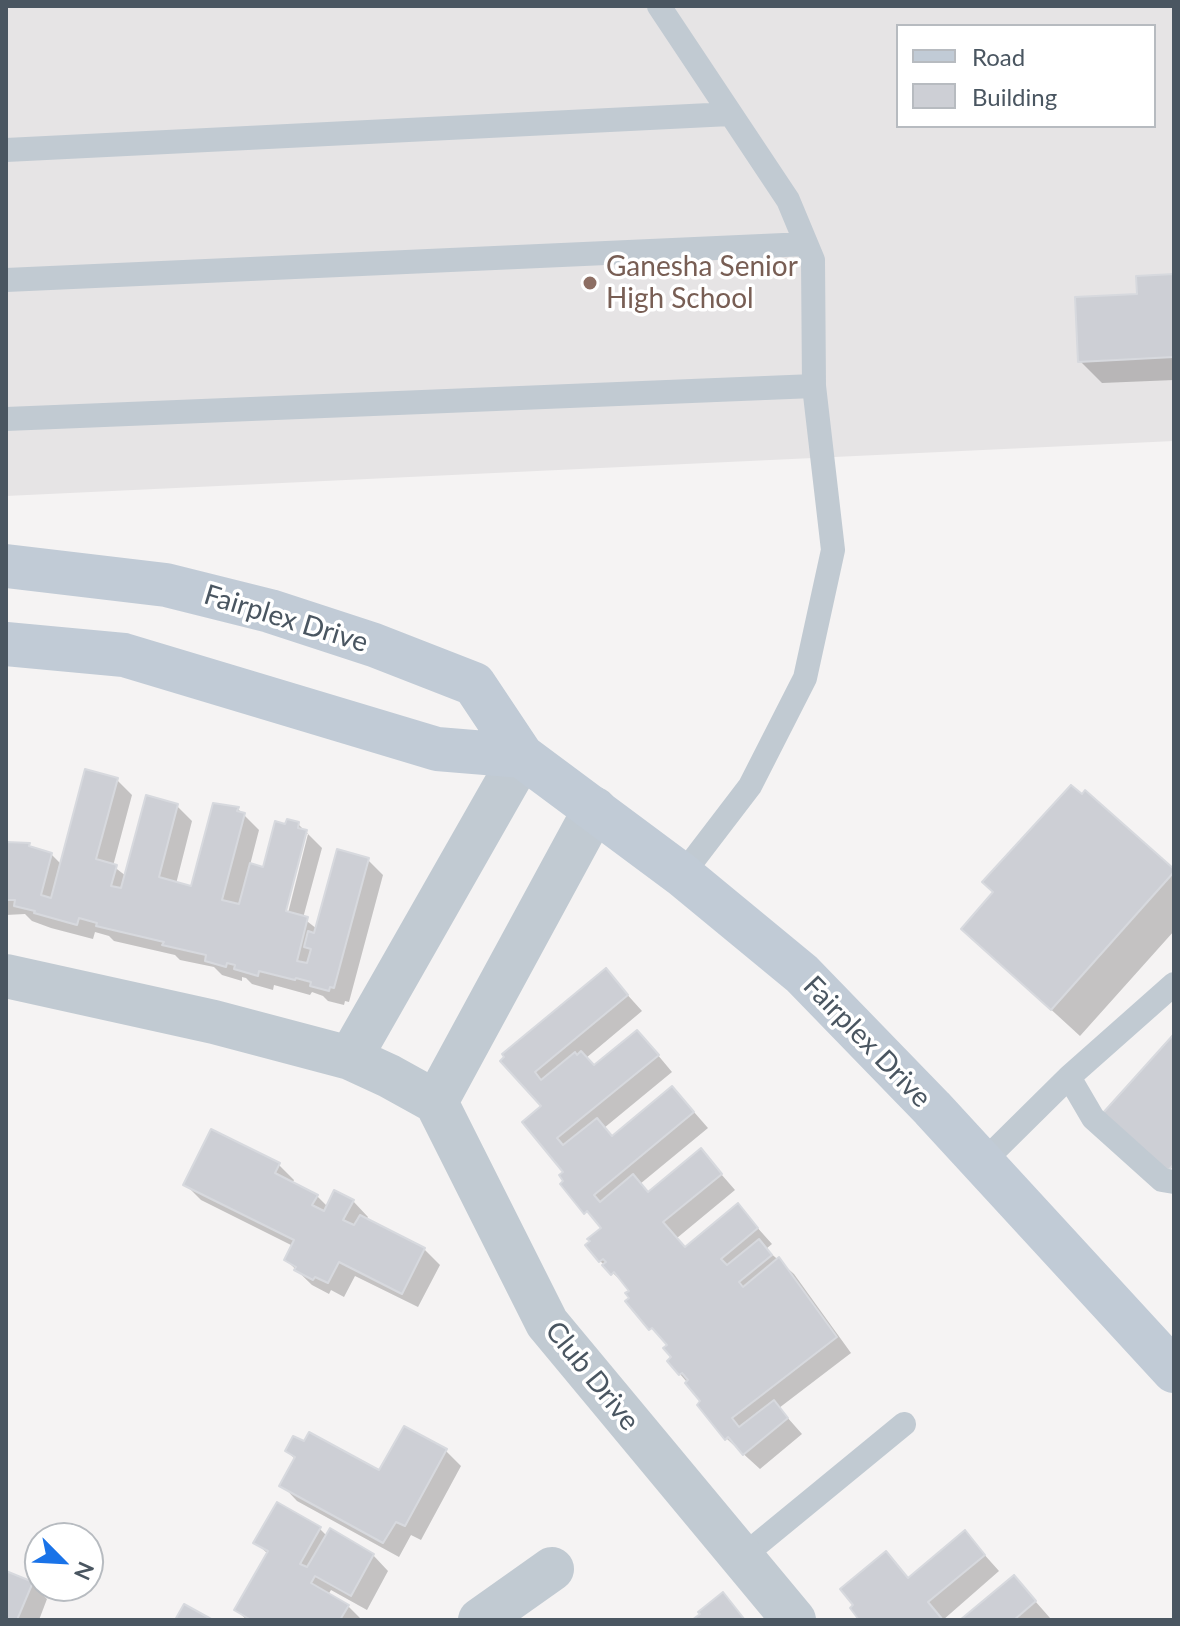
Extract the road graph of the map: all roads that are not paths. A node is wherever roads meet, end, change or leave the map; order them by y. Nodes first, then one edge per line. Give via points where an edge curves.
1 (659, 6) edge
2 (730, 114) junction
3 (6, 150) edge
4 (806, 244) junction
5 (6, 280) edge
6 (814, 386) junction
7 (6, 419) edge
8 (6, 566) edge
9 (6, 644) edge
10 (522, 756) junction
11 (595, 809) junction
12 (682, 875) junction
13 (6, 976) edge
14 (1174, 984) edge
15 (350, 1058) junction
16 (1069, 1077) junction
17 (436, 1102) junction
18 (982, 1163) junction
19 (1174, 1182) edge
20 (1174, 1371) edge
21 (904, 1424) dead end
22 (742, 1557) junction
23 (552, 1569) dead end
24 (480, 1620) edge
25 (794, 1620) edge

1 - 2 lane
2 - 3 lane
2 - 4 lane via 788,200
4 - 5 lane
4 - 6 lane via 813,260
6 - 7 lane
6 - 12 lane via 833,550 805,678 750,786
8 - 10 main road, Fairplex Drive via 166,585 374,645 474,684
9 - 10 main road via 124,655 437,749
10 - 11 main road, Fairplex Drive
10 - 15 street
11 - 12 main road, Fairplex Drive
11 - 17 street
12 - 18 main road, Fairplex Drive via 802,974
13 - 15 street
14 - 16 lane
15 - 17 street
16 - 18 lane
16 - 19 lane via 1093,1118 1162,1180
17 - 22 street, Club Drive via 547,1323
18 - 20 main road, Fairplex Drive
21 - 22 lane
22 - 25 street, Club Drive
23 - 24 street

